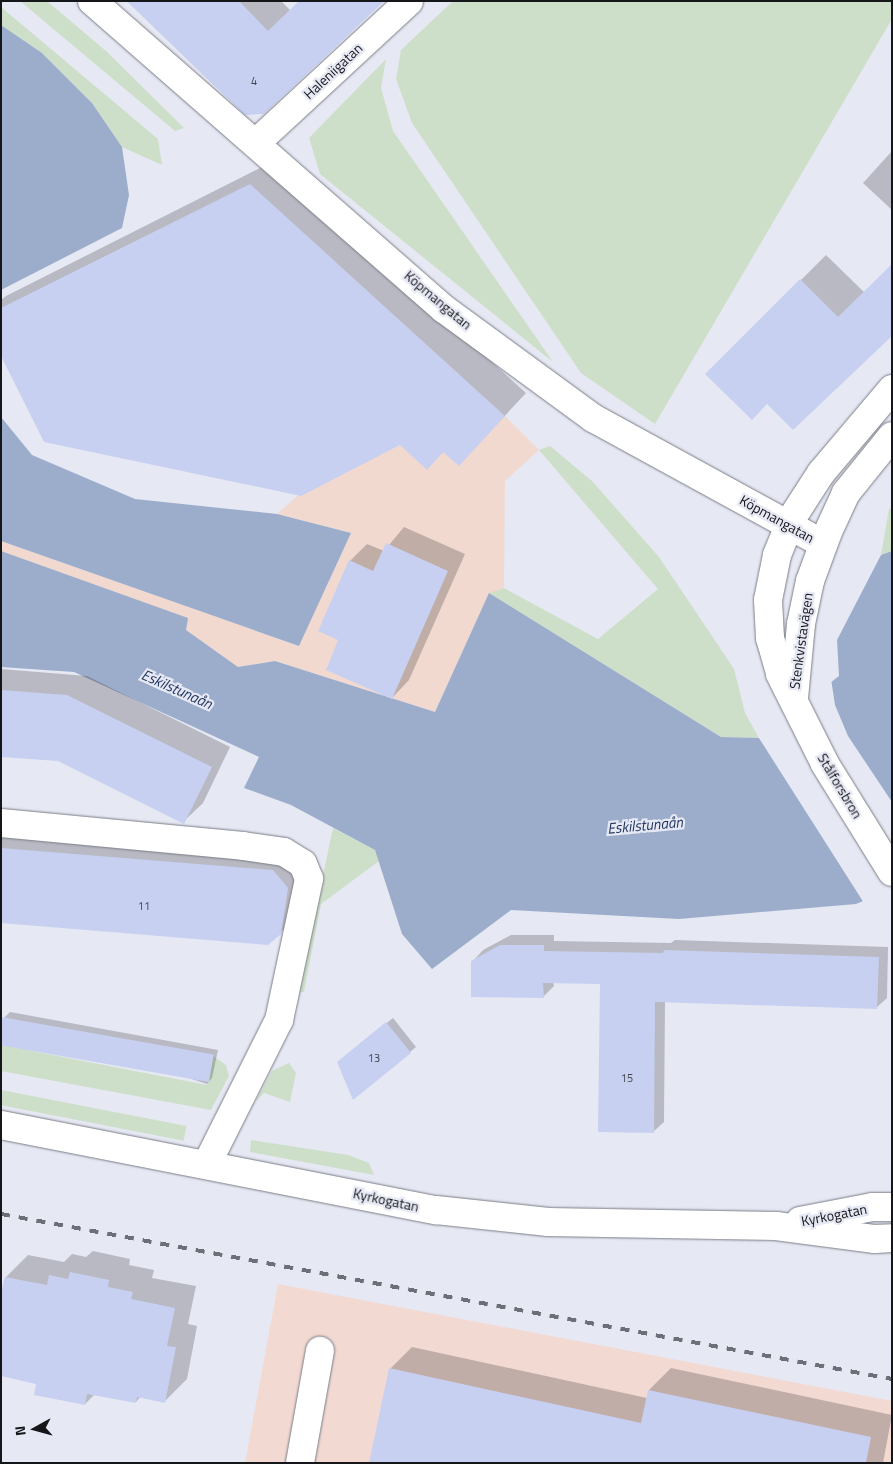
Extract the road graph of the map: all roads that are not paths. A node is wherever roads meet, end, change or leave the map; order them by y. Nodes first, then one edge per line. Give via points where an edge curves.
1 (92, 1) edge
2 (409, 1) edge
3 (257, 142) junction
4 (892, 389) edge
5 (892, 436) edge
6 (789, 525) junction
7 (823, 544) junction
8 (794, 698) junction
9 (1, 823) edge
10 (892, 872) edge
11 (1, 1125) edge
12 (207, 1164) junction
13 (892, 1206) edge
14 (776, 1226) junction
15 (892, 1238) edge
16 (320, 1351) dead end
17 (300, 1463) edge

1 - 3 street, Köpmangatan
2 - 3 street, Haleniigatan
3 - 6 street, Köpmangatan via 444,309 593,418
4 - 6 street, Stenkvistavägen via 822,473
5 - 7 street, Stenkvistavägen via 846,493
6 - 7 street, Köpmangatan
6 - 8 street, Stenkvistavägen via 777,555 768,600 770,638 777,665
7 - 8 street, Stenkvistavägen via 810,581 803,616
8 - 10 street, Stålforsbron via 825,764
9 - 12 street via 242,846 284,852 303,864 309,879 279,1020
11 - 12 street, Kyrkogatan
12 - 14 street, Kyrkogatan via 436,1210 548,1222
13 - 14 street, Kyrkogatan
14 - 15 street, Kyrkogatan via 875,1239
16 - 17 street

